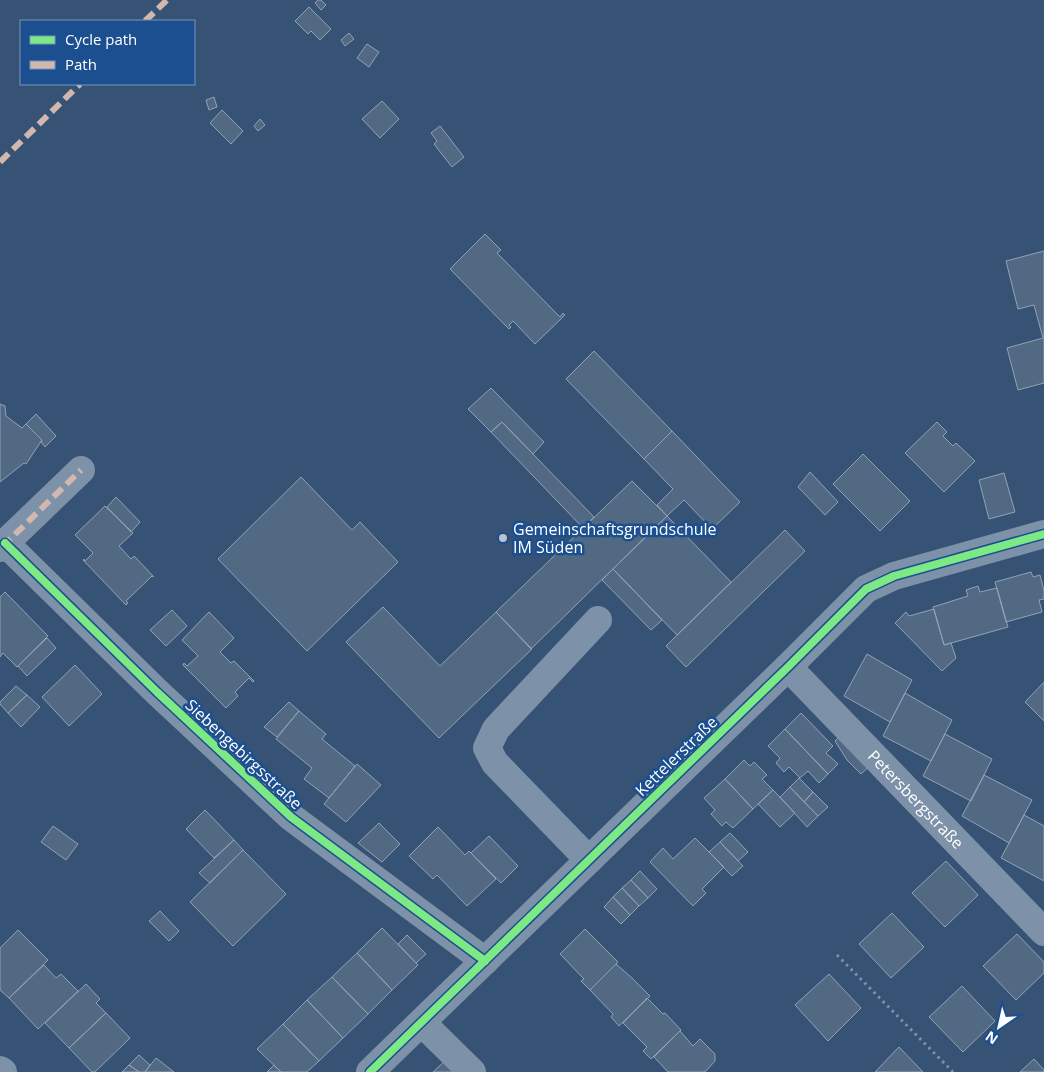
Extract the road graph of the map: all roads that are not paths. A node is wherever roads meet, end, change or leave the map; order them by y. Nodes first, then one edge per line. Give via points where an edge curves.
1 (81, 470) dead end
2 (1044, 534) edge
3 (3, 546) edge
4 (598, 620) dead end
5 (788, 667) junction
6 (589, 860) junction
7 (1044, 932) edge
8 (485, 961) junction
9 (422, 1022) junction
10 (0, 1070) edge
11 (3, 1072) edge
12 (370, 1072) edge
13 (472, 1072) edge

1 - 3 street
2 - 5 street, Kettelerstraße via 894,576 866,589
3 - 8 street, Siebengebirgsstraße via 291,817
4 - 6 street via 496,729 487,748 495,763
5 - 6 street, Kettelerstraße
5 - 7 street, Petersbergstraße
6 - 8 street, Kettelerstraße
8 - 9 street, Kettelerstraße
9 - 12 street, Kettelerstraße
9 - 13 street
10 - 11 street

